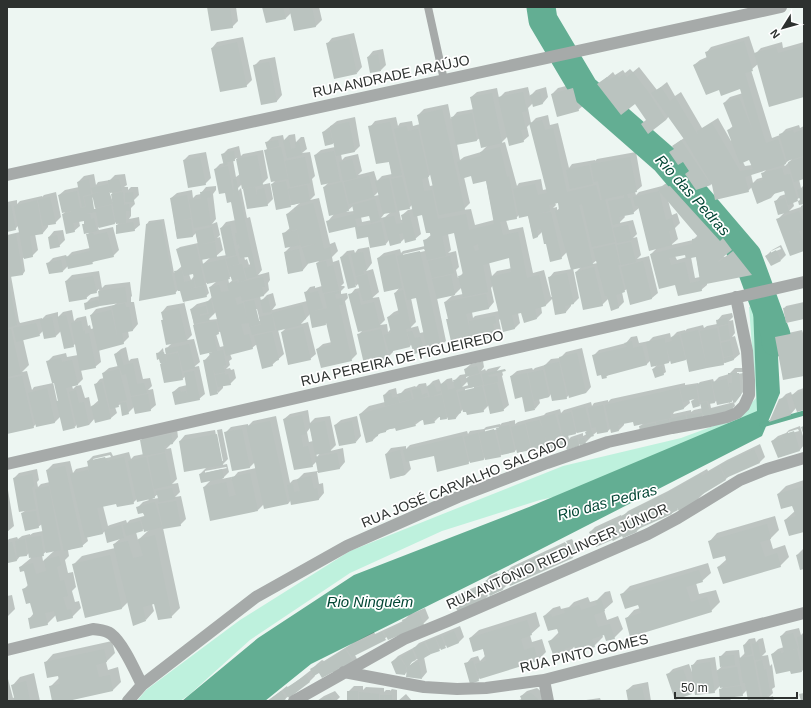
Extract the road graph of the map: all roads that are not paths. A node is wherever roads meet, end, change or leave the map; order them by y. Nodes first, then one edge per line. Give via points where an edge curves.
1 (428, 7) edge
2 (781, 7) edge
3 (444, 80) junction
4 (7, 174) edge
5 (804, 282) edge
6 (740, 296) junction
7 (804, 458) edge
8 (7, 464) edge
9 (804, 613) edge
10 (7, 650) edge
11 (344, 672) junction
12 (544, 680) junction
13 (142, 685) junction
14 (128, 701) edge
15 (294, 701) edge
16 (548, 701) edge

1 - 3 lane
2 - 3 street, RUA ANDRADE ARAÚJO
3 - 4 street, RUA ANDRADE ARAÚJO
5 - 6 street, RUA PEREIRA DE FIGUEIREDO
6 - 8 street, RUA PEREIRA DE FIGUEIREDO
6 - 13 street, RUA JOSÉ CARVALHO SALGADO via 749,395 737,413 608,442 547,462 347,546 256,597
7 - 11 street, RUA ANTÔNIO RIEDLINGER JÚNIOR via 740,480 648,534 404,639
9 - 12 street, RUA PINTO GOMES
10 - 13 street via 93,629 102,630 110,633 118,641
11 - 12 street, RUA PINTO GOMES via 424,687 457,690
11 - 15 street, RUA ANTÔNIO RIEDLINGER JÚNIOR
12 - 16 street
13 - 14 street, RUA JOSÉ CARVALHO SALGADO

